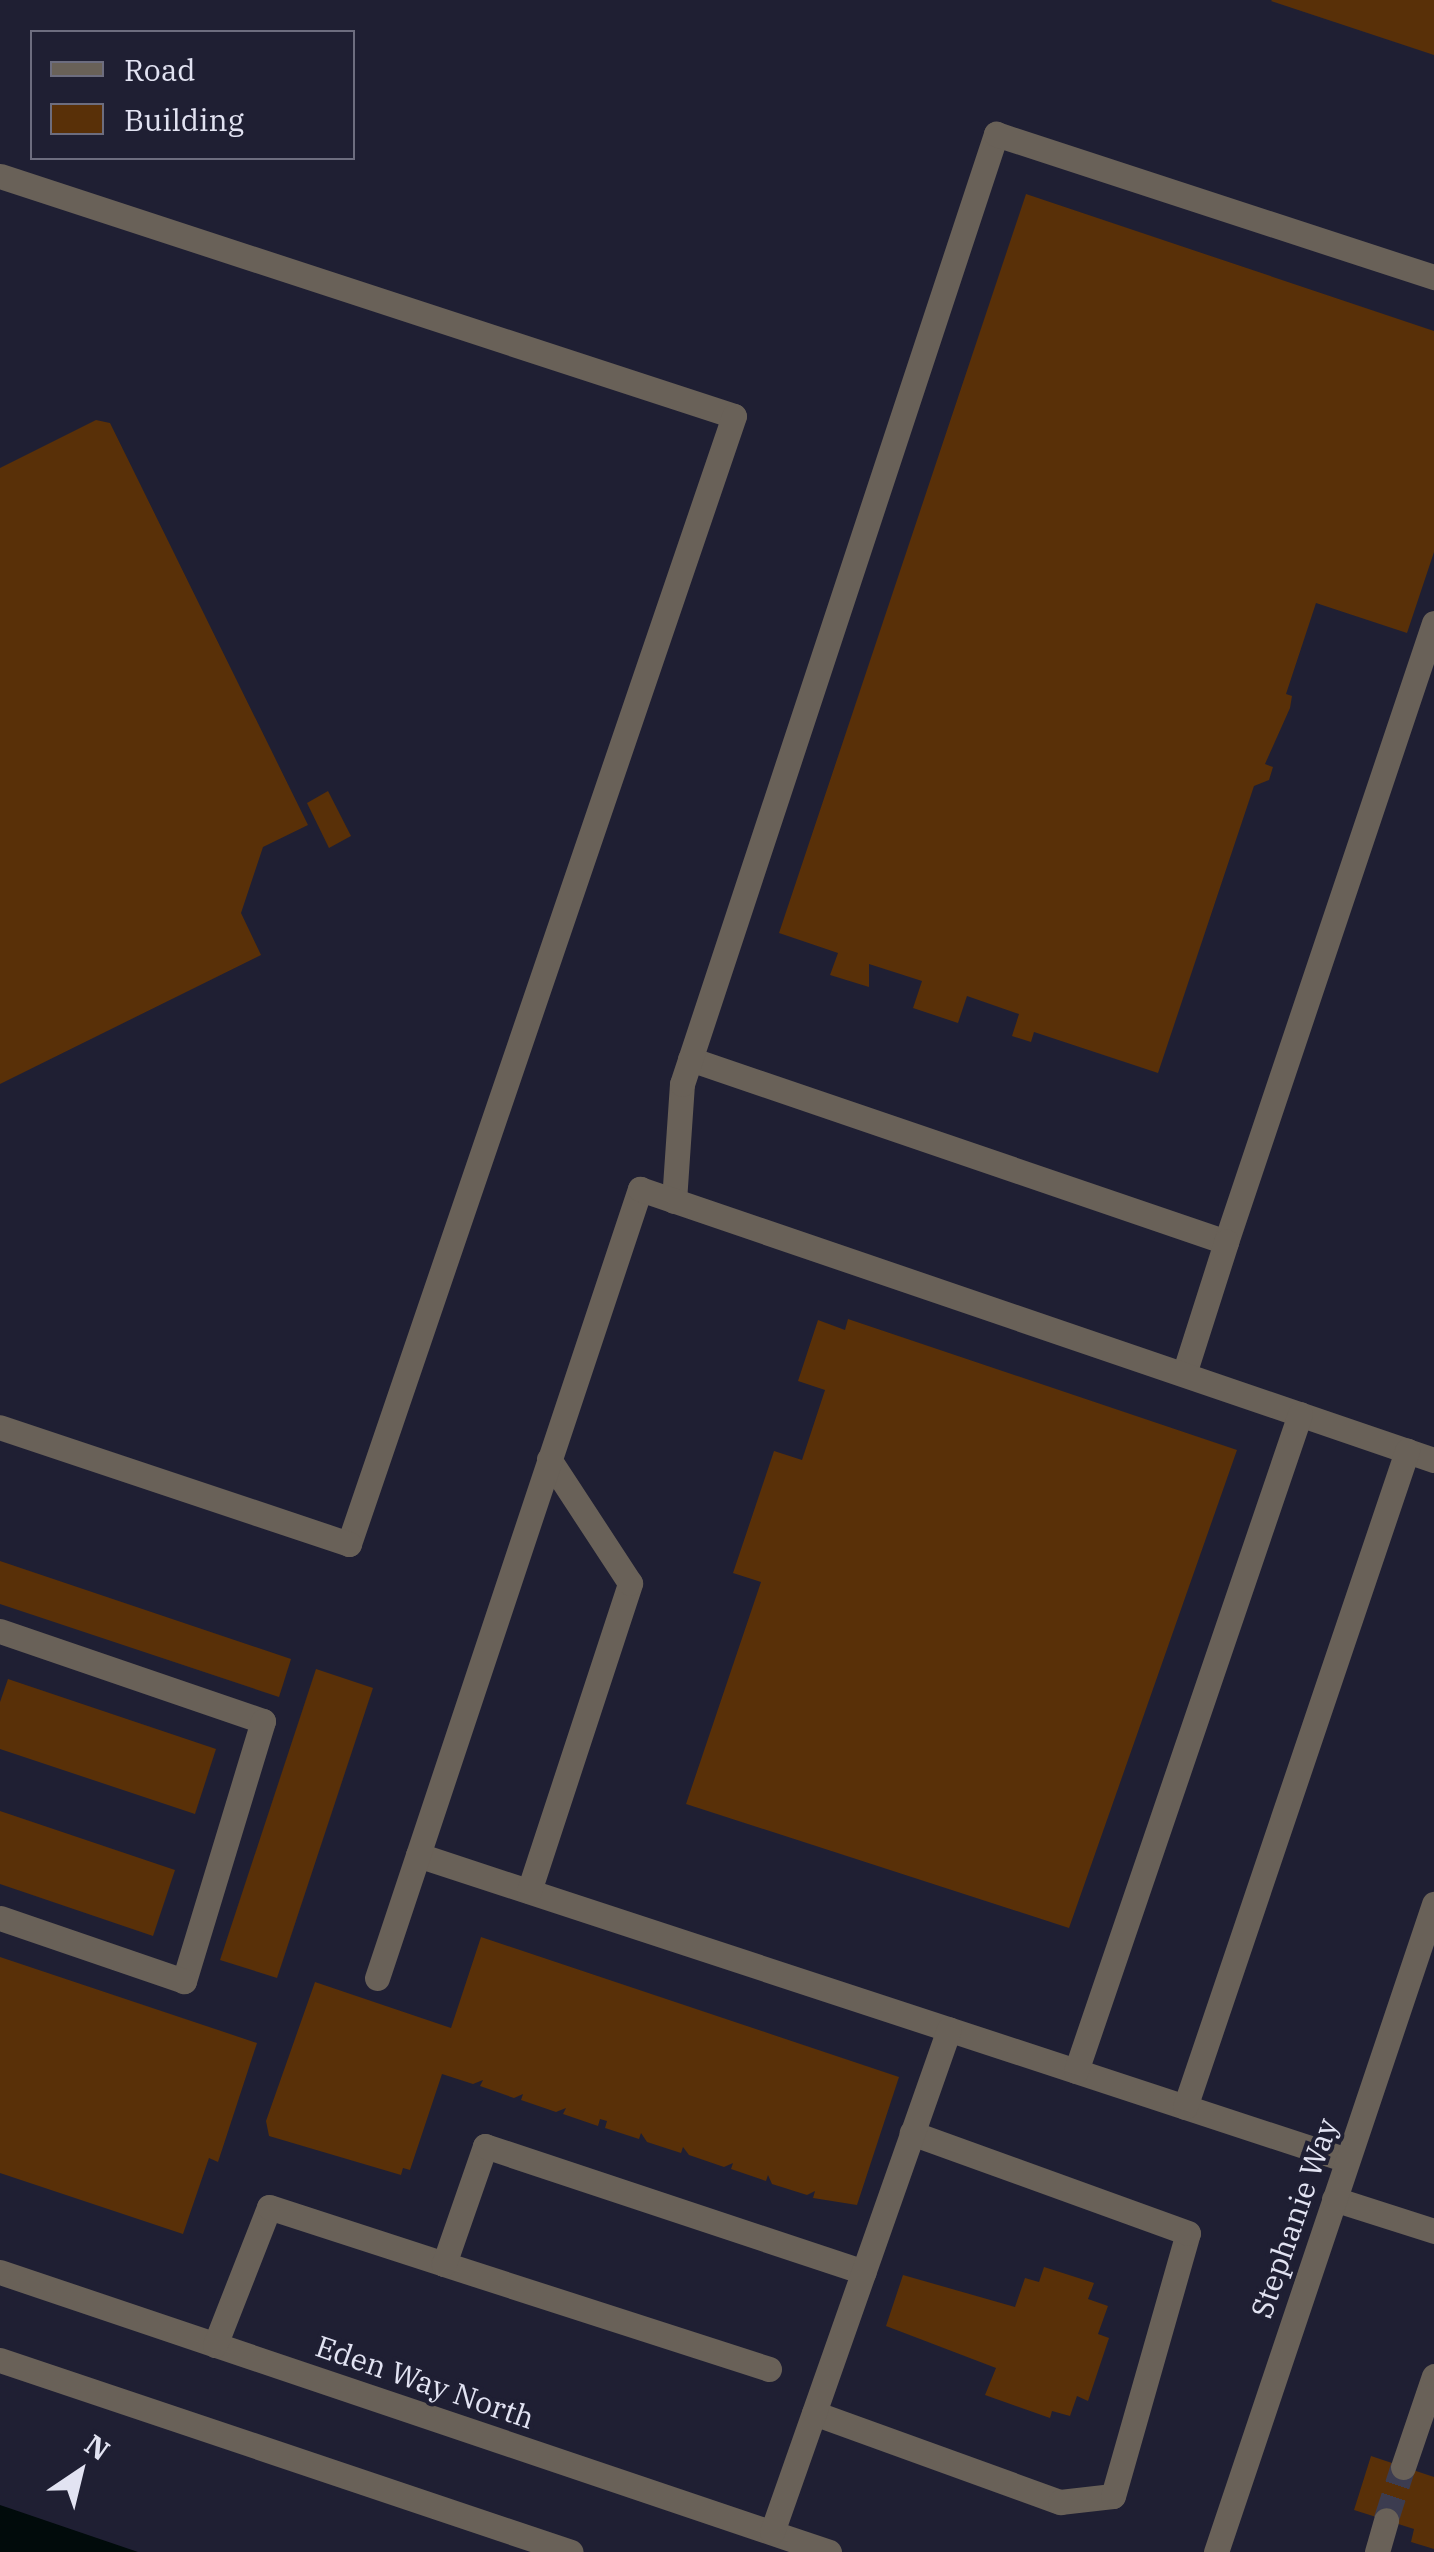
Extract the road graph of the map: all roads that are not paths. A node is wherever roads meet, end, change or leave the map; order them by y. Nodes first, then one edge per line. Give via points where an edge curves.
1 (0, 176) edge
2 (1434, 276) edge
3 (1434, 623) edge
4 (690, 1060) junction
5 (674, 1201) junction
6 (1226, 1242) junction
7 (1184, 1374) junction
8 (1300, 1414) junction
9 (0, 1426) edge
10 (1407, 1451) junction
11 (550, 1460) junction
12 (1434, 1460) edge
13 (0, 1631) edge
14 (418, 1855) junction
15 (529, 1891) junction
16 (1434, 1904) edge
17 (0, 1918) edge
18 (377, 1978) dead end
19 (949, 2029) junction
20 (1076, 2071) junction
21 (1185, 2107) junction
22 (912, 2134) junction
23 (1347, 2160) junction
24 (1334, 2199) junction
25 (1434, 2231) edge
26 (444, 2264) junction
27 (0, 2272) edge
28 (864, 2272) junction
29 (214, 2345) junction
30 (0, 2360) edge
31 (769, 2369) dead end
32 (1434, 2376) edge
33 (814, 2412) junction
34 (1404, 2467) tunnel mouth
35 (1386, 2520) tunnel mouth
36 (772, 2532) junction
37 (571, 2552) edge
38 (829, 2552) edge
39 (1216, 2552) edge
40 (1377, 2552) edge

1 - 9 street via 734,416 348,1544
2 - 4 street via 996,134
3 - 6 street
4 - 5 street
4 - 6 street
5 - 7 street
5 - 11 street via 640,1190
6 - 7 street
7 - 8 street
8 - 10 street
8 - 20 street
10 - 12 street
10 - 21 street
11 - 14 street
11 - 15 street via 630,1584
13 - 17 street via 263,1721 184,1981
14 - 15 street
14 - 18 street
15 - 19 street
16 - 23 street, Stephanie Way
19 - 20 street
19 - 22 street
20 - 21 street
21 - 23 street
22 - 28 street
22 - 33 street via 1188,2233 1112,2496 1060,2502
23 - 24 street, Stephanie Way
24 - 25 street
24 - 39 street, Stephanie Way
26 - 28 street via 485,2146
26 - 29 street via 270,2206
26 - 31 street
27 - 29 street, Eden Way North
28 - 33 street
29 - 36 street, Eden Way North
30 - 37 street
32 - 34 street
33 - 36 street
35 - 40 street
36 - 38 street, Eden Way North

